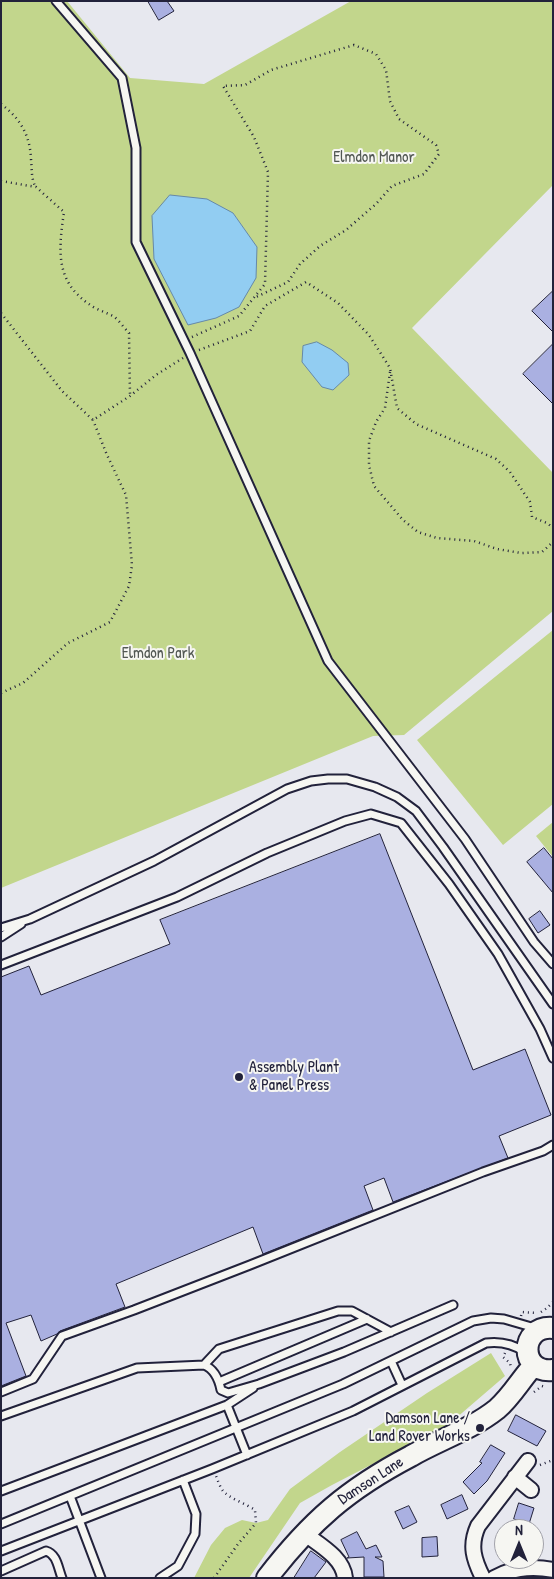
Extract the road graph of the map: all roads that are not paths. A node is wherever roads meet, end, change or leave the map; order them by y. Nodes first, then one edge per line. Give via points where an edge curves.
1 (56, 1) edge
2 (30, 919) junction
3 (1, 928) edge
4 (1, 937) edge
5 (553, 964) edge
6 (1, 965) edge
7 (553, 1004) edge
8 (553, 1058) edge
9 (553, 1145) edge
10 (453, 1305) dead end
11 (367, 1319) junction
12 (549, 1326) edge
13 (391, 1332) junction
14 (391, 1361) junction
15 (204, 1365) junction
16 (544, 1366) edge
17 (219, 1382) junction
18 (259, 1384) junction
19 (402, 1385) junction
20 (1, 1392) edge
21 (226, 1405) junction
22 (1, 1416) edge
23 (236, 1428) junction
24 (246, 1454) junction
25 (528, 1460) dead end
26 (515, 1477) junction
27 (184, 1480) junction
28 (530, 1490) dead end
29 (1, 1491) edge
30 (70, 1496) junction
31 (79, 1520) junction
32 (1, 1524) edge
33 (304, 1533) junction
34 (1, 1551) edge
35 (553, 1570) edge
36 (1, 1571) edge
37 (62, 1578) edge
38 (101, 1578) edge
39 (160, 1578) edge
40 (268, 1578) edge
41 (345, 1578) edge
42 (483, 1578) edge
43 (494, 1578) edge

1 - 5 lane via 122,78 136,148 136,242 190,353 328,660 465,839 534,942
2 - 3 lane
2 - 4 lane
2 - 7 lane via 154,861 287,789 311,781 347,779 397,797 416,811
6 - 8 lane via 178,897 267,854 371,814 401,823 449,884 498,954
9 - 20 lane via 250,1266 62,1336 33,1379
10 - 13 lane
11 - 13 lane
11 - 15 lane via 352,1311 338,1311 219,1349
11 - 17 lane
12 - 14 lane via 528,1327 491,1318 473,1321
12 - 16 street, Damson Lane via 535,1332 527,1346
13 - 18 lane
14 - 19 lane
14 - 23 lane
15 - 17 lane via 210,1367
15 - 22 lane via 137,1368
16 - 19 lane via 509,1344 486,1343
16 - 33 street, Damson Lane via 488,1416 367,1481
17 - 18 lane via 221,1390 228,1393
18 - 21 lane
19 - 24 lane via 353,1411
21 - 23 lane
21 - 29 lane
23 - 24 lane
23 - 30 lane
24 - 27 lane
25 - 26 street
26 - 28 street
26 - 42 street via 475,1533 472,1550
27 - 31 lane
27 - 39 lane via 196,1514 195,1534 178,1566
30 - 31 lane
30 - 32 lane
31 - 34 lane
31 - 38 lane
33 - 40 street, Damson Lane
33 - 41 street via 338,1560 344,1568
35 - 43 street via 520,1569
36 - 37 lane via 46,1551 54,1556

